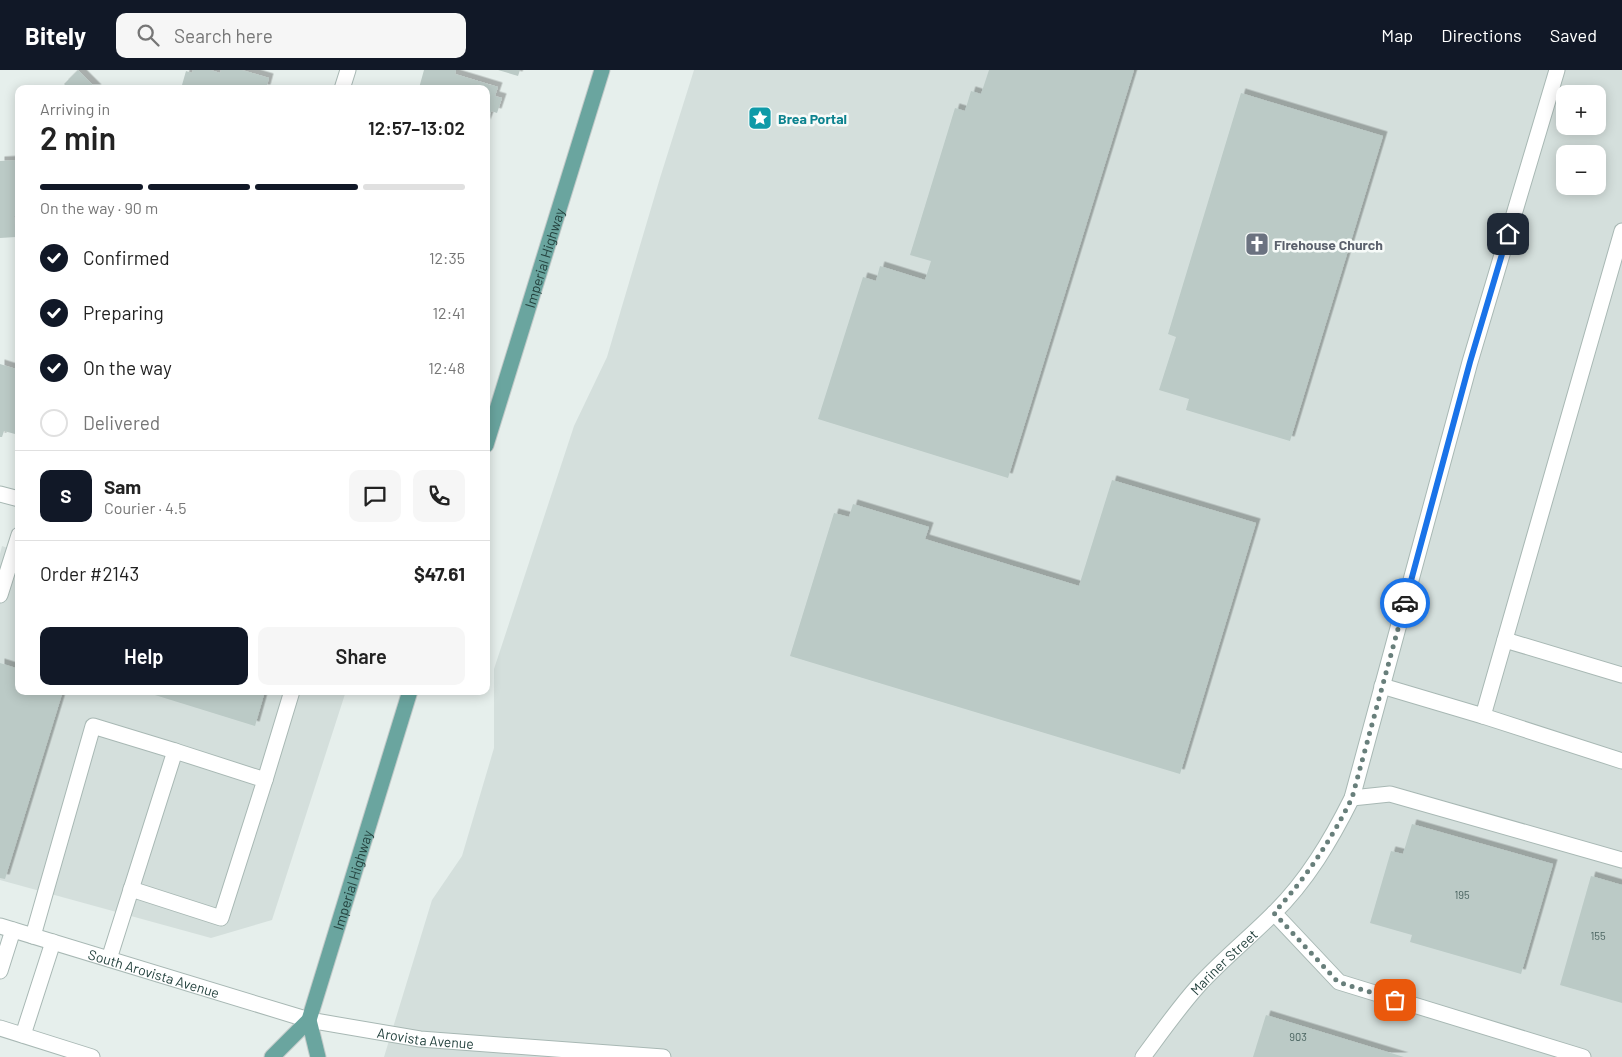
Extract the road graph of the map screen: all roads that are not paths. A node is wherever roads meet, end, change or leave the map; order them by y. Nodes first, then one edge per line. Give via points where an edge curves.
1 (348, 70) edge
2 (602, 70) edge
3 (1557, 70) edge
4 (343, 85) edge
5 (1622, 231) edge
6 (490, 432) edge
7 (0, 494) edge
8 (15, 499) edge
9 (15, 548) edge
10 (0, 595) edge
11 (1505, 640) junction
12 (1622, 675) edge
13 (1382, 686) junction
14 (291, 695) edge
15 (409, 695) edge
16 (1483, 716) junction
17 (175, 751) junction
18 (1622, 760) edge
19 (265, 780) junction
20 (1352, 798) junction
21 (1622, 860) edge
22 (131, 889) junction
23 (1274, 913) junction
24 (6, 928) edge
25 (33, 936) junction
26 (53, 942) junction
27 (109, 959) junction
28 (0, 972) edge
29 (309, 1020) junction
30 (0, 1028) edge
31 (23, 1036) junction
32 (92, 1057) edge
33 (272, 1057) edge
34 (318, 1057) edge
35 (663, 1057) edge
36 (1143, 1057) edge
37 (1583, 1057) edge

1 - 4 street
2 - 6 main road, Imperial Highway
3 - 13 street, Mariner Street via 1470,362
5 - 11 street
7 - 8 street
9 - 10 street
11 - 12 street
11 - 16 street
13 - 16 street
13 - 20 street, Mariner Street
14 - 19 street
15 - 29 main road, Imperial Highway
16 - 18 street
17 - 19 street
17 - 22 street
17 - 25 street via 93,726
19 - 22 street via 221,918
20 - 21 street via 1390,794
20 - 23 street, Mariner Street via 1317,861
22 - 27 street
23 - 36 street, Mariner Street via 1199,985
23 - 37 street via 1338,982
24 - 25 street, South Arovista Avenue
24 - 28 street
25 - 26 street, South Arovista Avenue
26 - 27 street, South Arovista Avenue
26 - 31 street
27 - 29 street, South Arovista Avenue
29 - 33 main road, Imperial Highway
29 - 34 main road
29 - 35 street, Arovista Avenue via 420,1039
30 - 31 street
31 - 32 street

